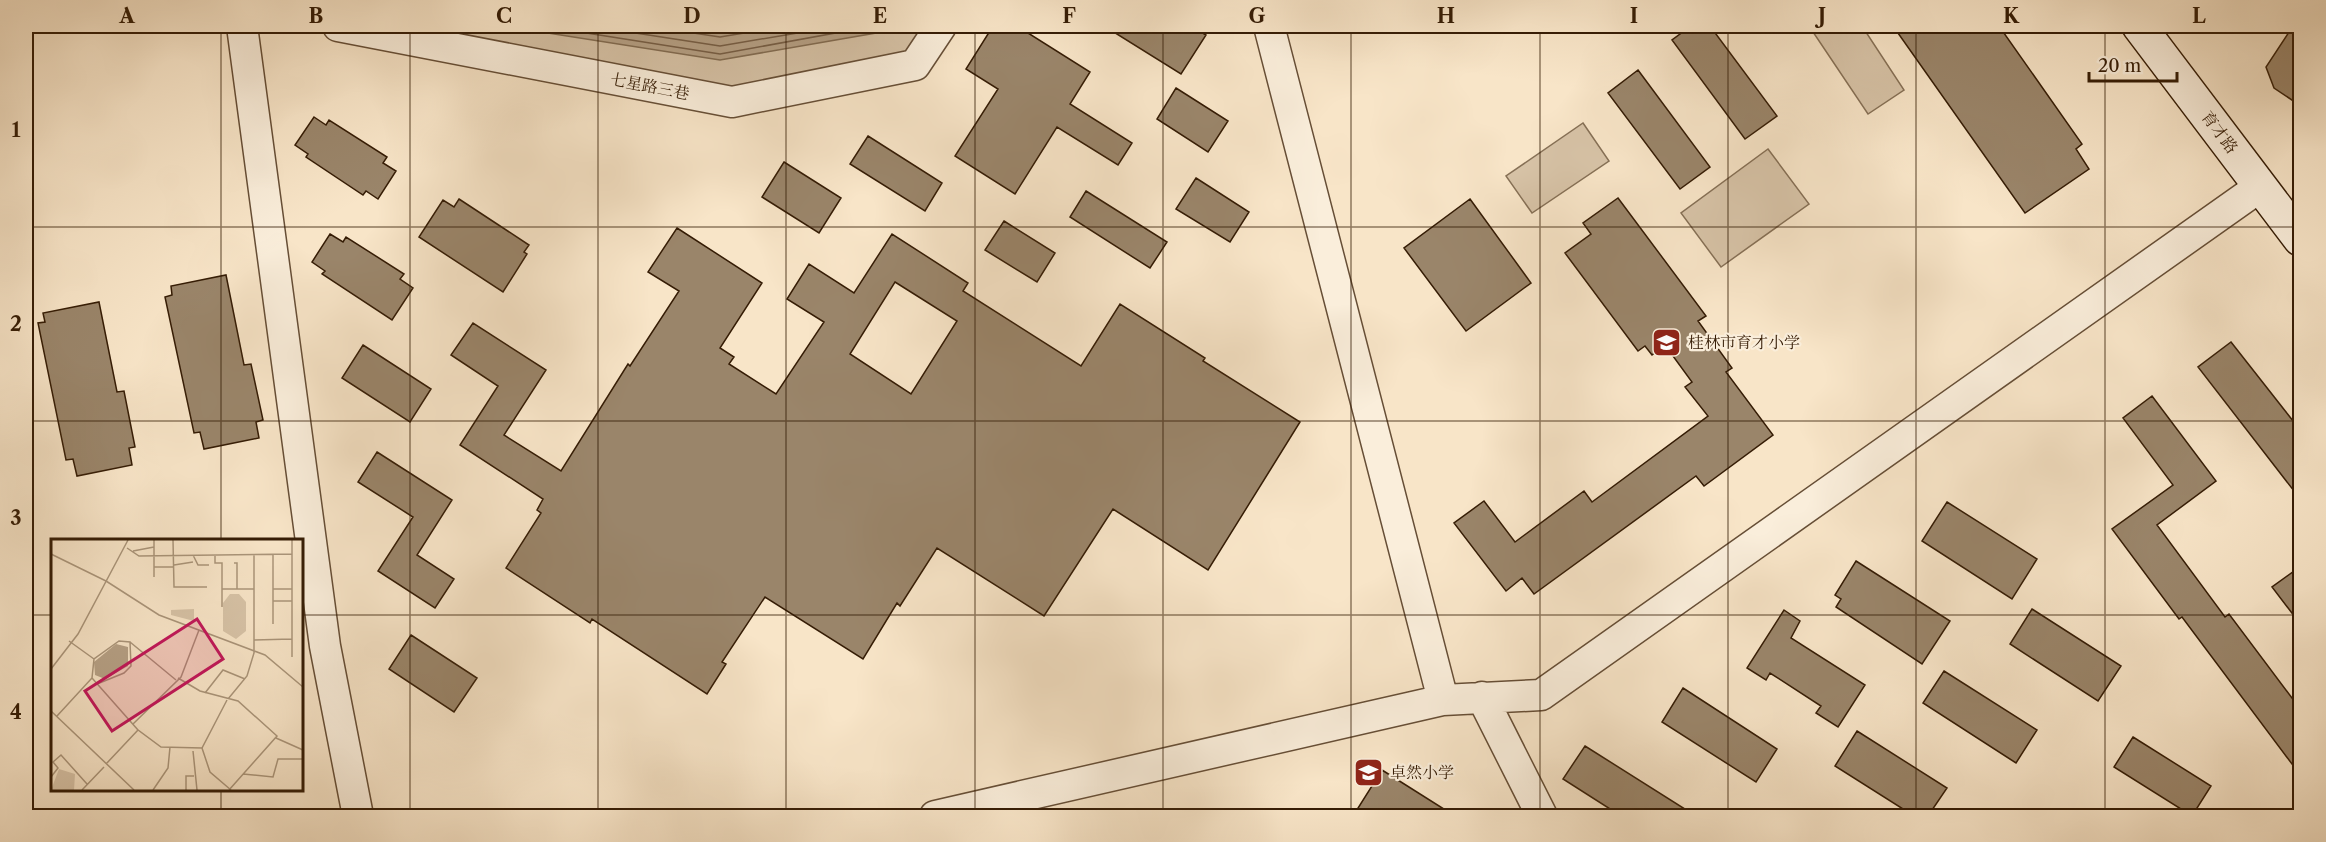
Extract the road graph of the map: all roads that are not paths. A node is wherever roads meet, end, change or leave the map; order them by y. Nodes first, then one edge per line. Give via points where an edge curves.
1 (242, 26) edge
2 (338, 26) edge
3 (941, 26) edge
4 (1269, 26) edge
5 (2139, 26) edge
6 (2261, 186) junction
7 (2301, 239) edge
8 (1482, 697) junction
9 (1443, 700) junction
10 (358, 816) edge
11 (935, 816) edge
12 (1542, 816) edge

1 - 10 street via 325,646
2 - 3 street, 七星路三巷 via 732,102 915,64
4 - 9 street
5 - 6 main road, 育才路
6 - 7 main road, 育才路
6 - 8 street via 1541,695
8 - 9 street
8 - 12 street
9 - 11 street

